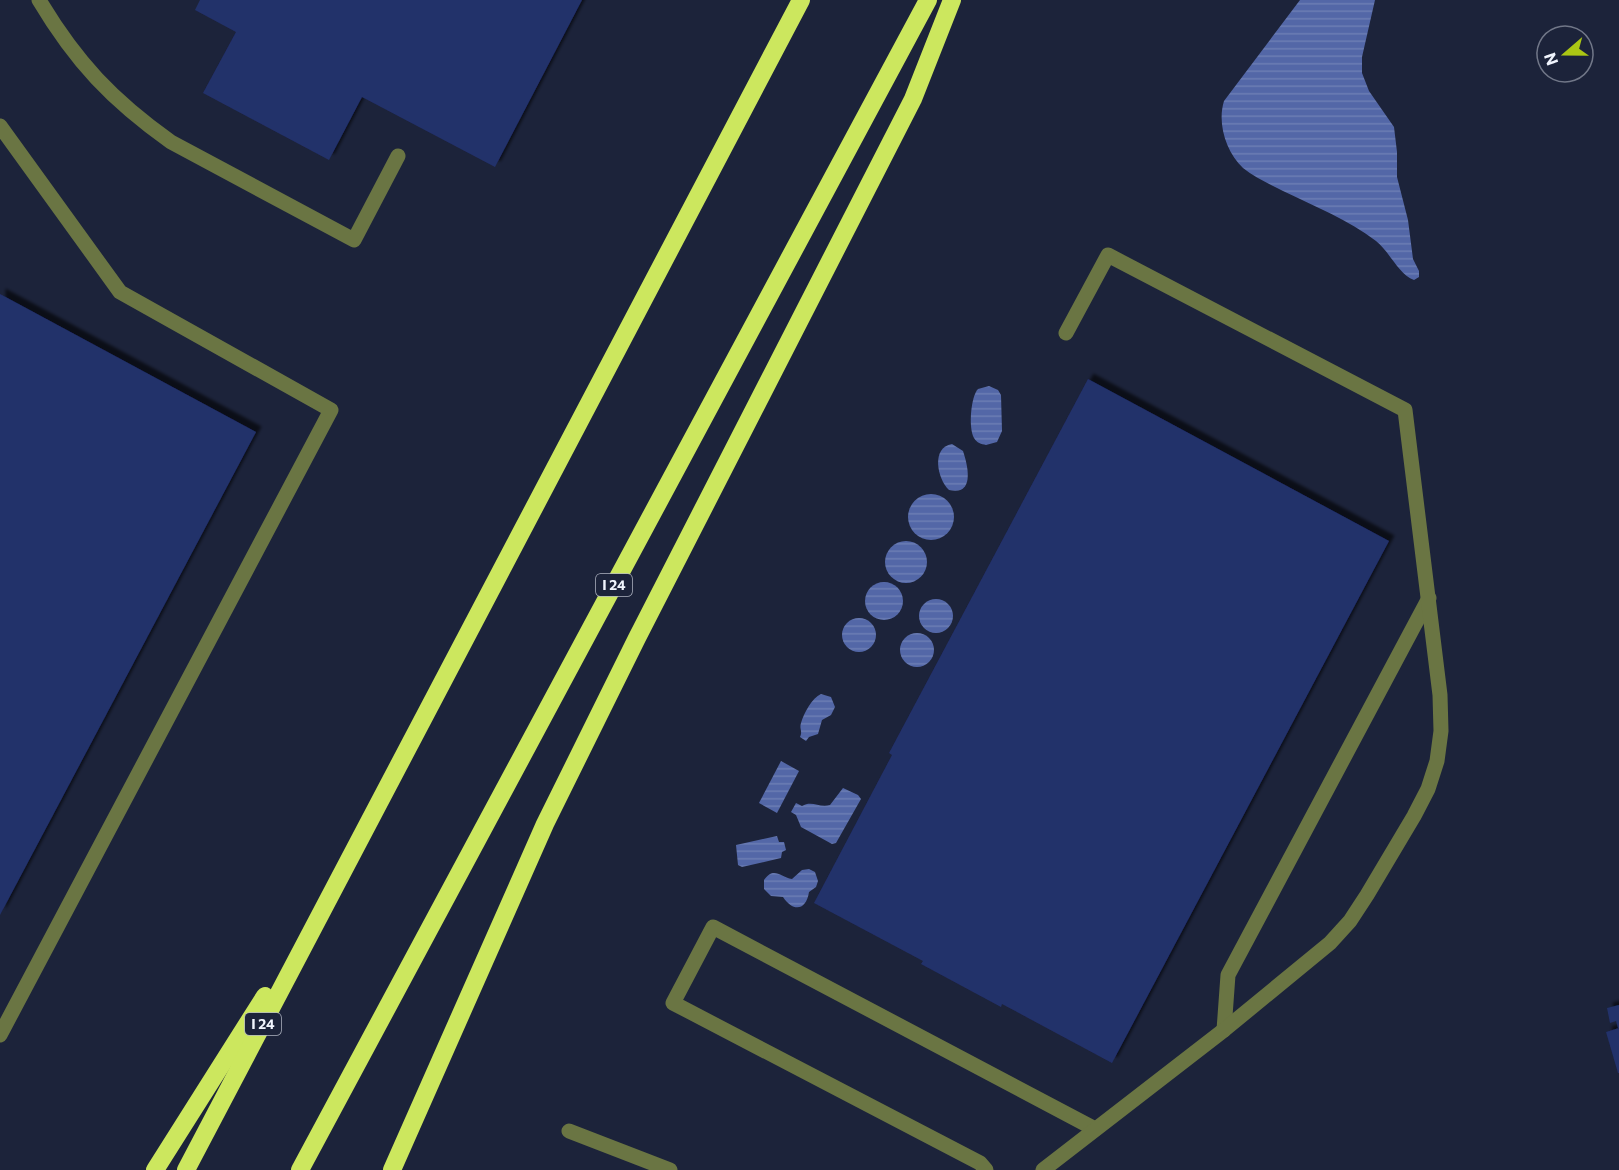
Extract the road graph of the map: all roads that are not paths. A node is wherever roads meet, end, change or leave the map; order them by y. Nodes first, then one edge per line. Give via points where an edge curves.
1 (39, 0) edge
2 (801, 0) edge
3 (928, 0) edge
4 (952, 0) edge
5 (0, 126) edge
6 (398, 156) dead end
7 (1066, 333) dead end
8 (1429, 598) junction
9 (340, 878) junction
10 (1224, 1030) junction
11 (0, 1035) edge
12 (1095, 1129) junction
13 (569, 1131) dead end
14 (155, 1170) edge
15 (186, 1170) edge
16 (300, 1170) edge
17 (392, 1170) edge
18 (670, 1170) edge
19 (986, 1170) edge
20 (1043, 1170) edge

1 - 6 lane via 64,41 96,80 153,129 354,240
2 - 9 highway, I 24
3 - 16 highway, I 24
4 - 17 highway via 913,99 545,824
5 - 11 lane via 120,292 331,410
7 - 8 lane via 1108,255 1405,410
8 - 10 lane via 1228,975
8 - 10 lane via 1441,732 1428,789 1350,921 1307,963
9 - 14 highway
9 - 15 highway, I 24
10 - 12 lane
12 - 19 lane via 713,927 673,1003 980,1162
12 - 20 lane
13 - 18 lane

